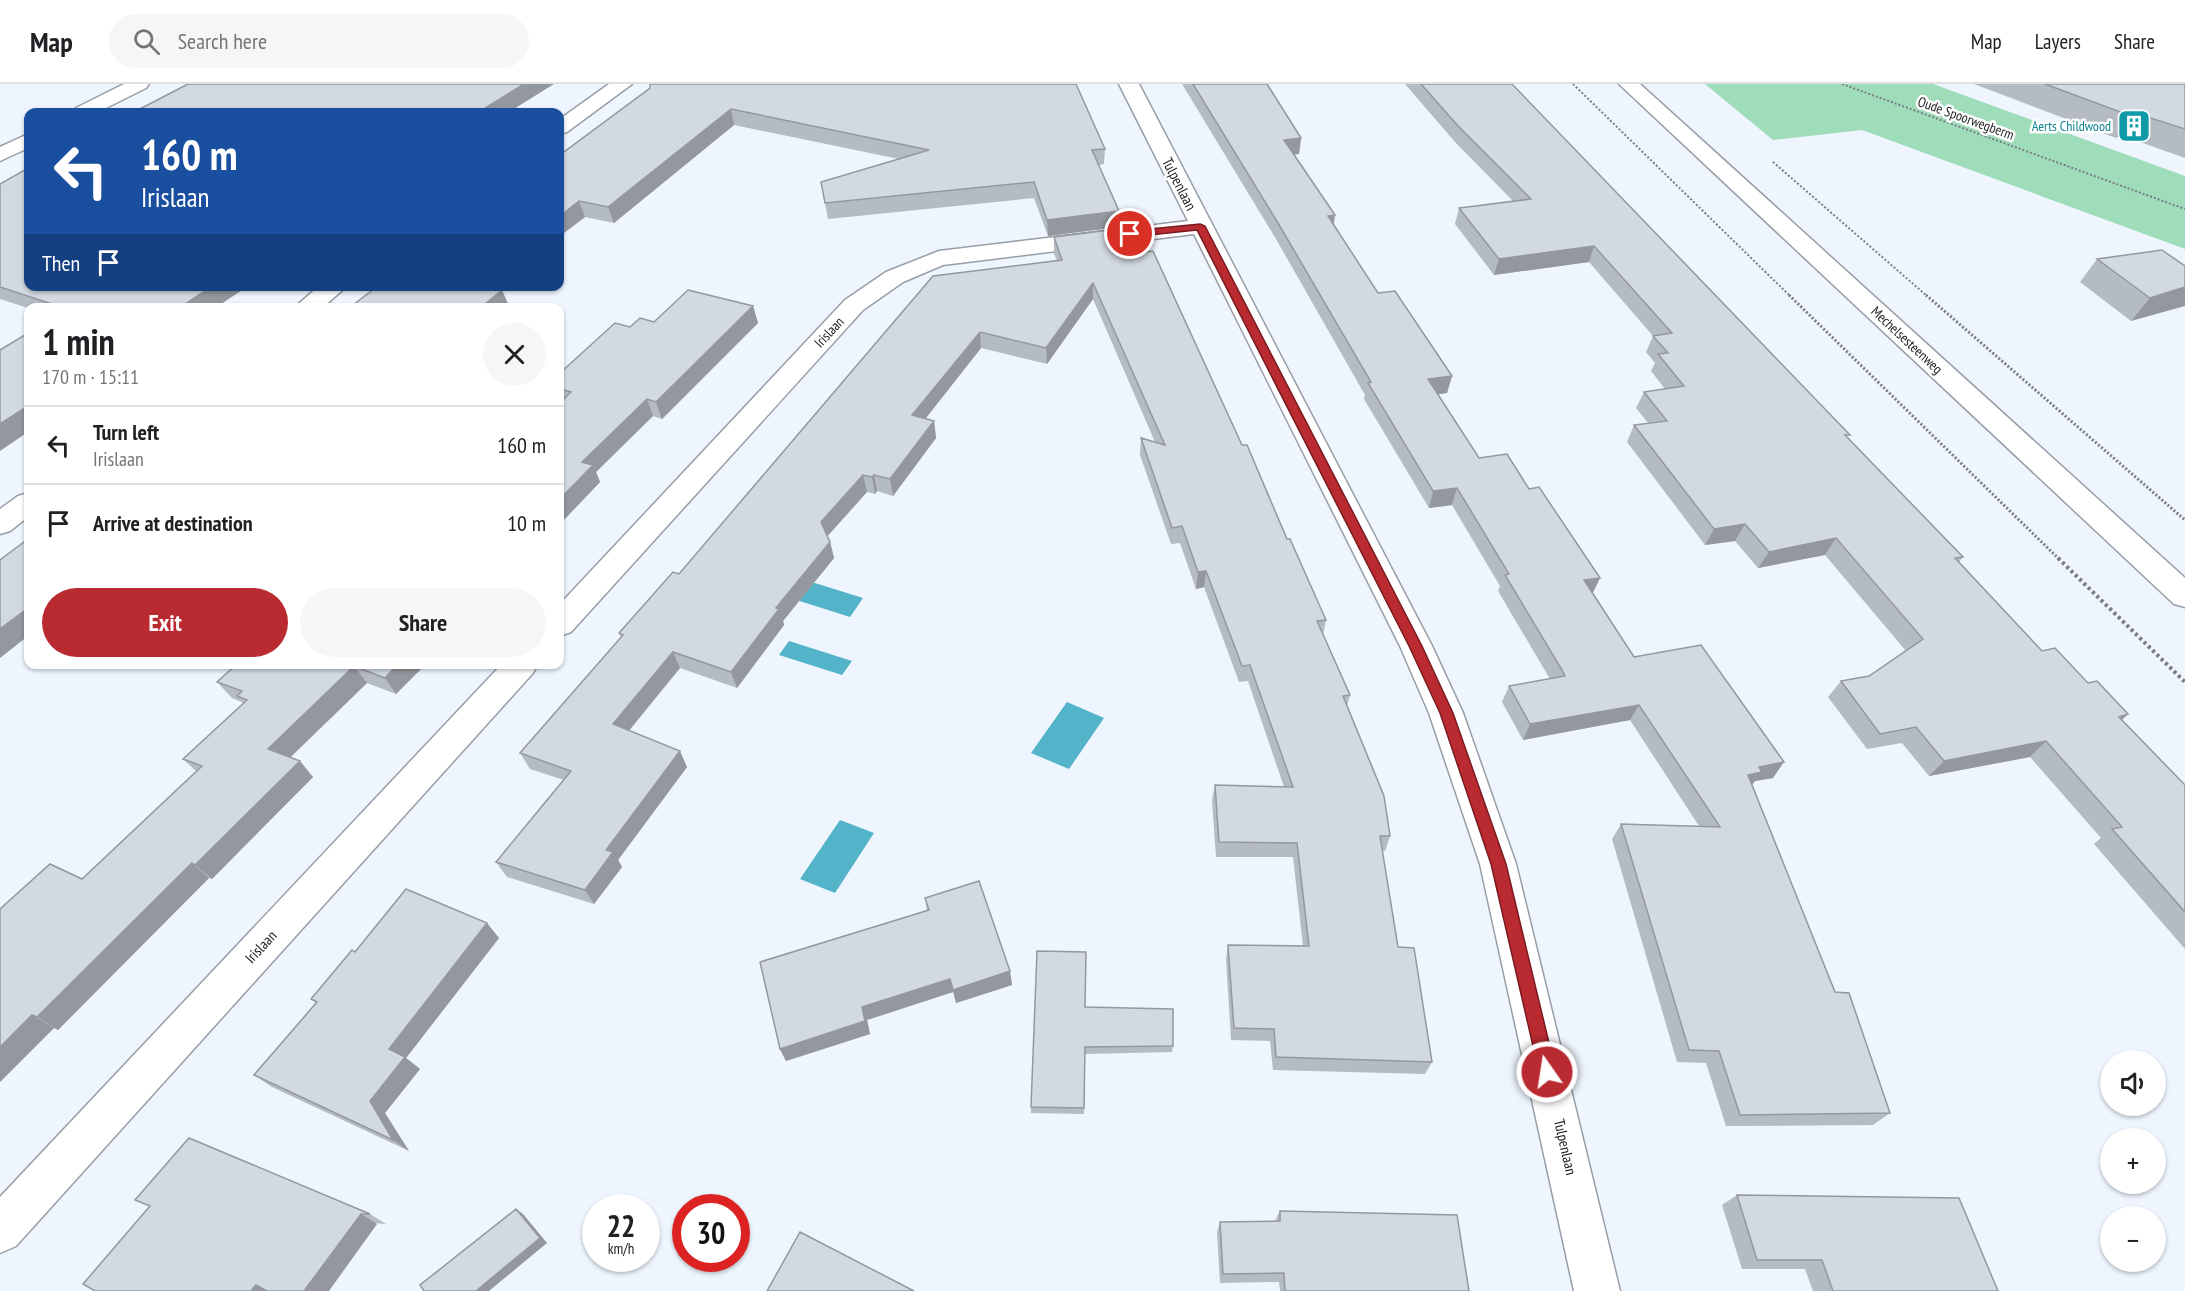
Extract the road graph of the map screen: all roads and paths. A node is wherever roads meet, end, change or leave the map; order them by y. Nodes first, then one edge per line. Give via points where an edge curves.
1 (139, 84) edge
2 (622, 84) edge
3 (1129, 84) edge
4 (1573, 84) edge
5 (1629, 84) edge
6 (1842, 84) edge
7 (91, 108) edge
8 (564, 125) edge
9 (24, 142) edge
10 (0, 155) edge
11 (1773, 162) dead end
12 (2185, 209) edge
13 (1200, 226) junction
14 (328, 291) edge
15 (313, 303) edge
16 (24, 506) edge
17 (2185, 520) edge
18 (0, 524) edge
19 (2185, 596) edge
20 (564, 620) edge
21 (517, 669) edge
22 (2185, 682) edge
23 (0, 1230) edge
24 (1597, 1291) edge

1 - 7 street
2 - 8 street
3 - 13 street, Tulpenlaan
4 - 22 path
5 - 19 street, Mechelsesteenweg
6 - 12 path, Oude Spoorwegberm
9 - 10 street
11 - 17 path
13 - 20 street, Irislaan via 939,258 912,267 873,290 854,304
13 - 24 street, Tulpenlaan via 1416,646 1446,713 1498,864
14 - 15 street
16 - 18 street
21 - 23 street, Irislaan

